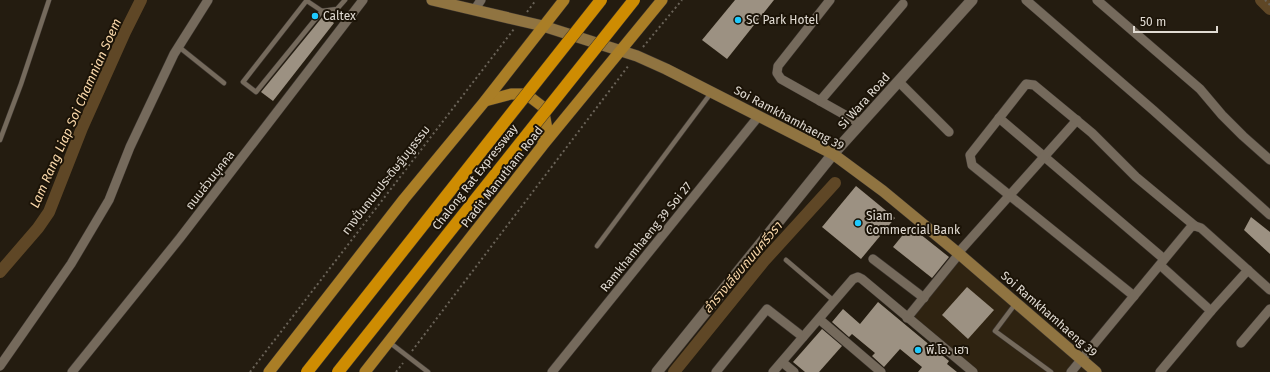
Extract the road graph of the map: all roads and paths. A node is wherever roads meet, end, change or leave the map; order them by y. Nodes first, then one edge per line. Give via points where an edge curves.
1 (49, 0) edge
2 (208, 0) edge
3 (307, 0) edge
4 (345, 0) edge
5 (363, 0) edge
6 (432, 0) edge
7 (481, 0) edge
8 (536, 0) edge
9 (564, 0) edge
10 (601, 0) edge
11 (634, 0) edge
12 (662, 0) edge
13 (682, 0) edge
14 (830, 0) edge
15 (972, 0) edge
16 (1026, 0) edge
17 (1097, 0) edge
18 (1265, 0) edge
19 (903, 4) dead end
20 (1270, 5) edge
21 (475, 10) junction
22 (322, 11) junction
23 (520, 21) junction
24 (543, 26) junction
25 (179, 47) junction
26 (620, 51) junction
27 (636, 56) junction
28 (224, 82) dead end
29 (899, 82) junction
30 (712, 93) junction
31 (485, 101) junction
32 (820, 101) junction
33 (758, 117) junction
34 (999, 118) junction
35 (1077, 120) junction
36 (861, 124) junction
37 (949, 132) dead end
38 (0, 140) edge
39 (543, 145) junction
40 (833, 154) junction
41 (1044, 157) junction
42 (1270, 160) edge
43 (1010, 195) junction
44 (1270, 215) edge
45 (1195, 226) junction
46 (597, 246) dead end
47 (958, 253) junction
48 (873, 259) dead end
49 (786, 260) dead end
50 (1162, 262) junction
51 (1248, 270) junction
52 (1270, 290) edge
53 (1134, 296) junction
54 (924, 298) junction
55 (834, 302) junction
56 (1016, 303) junction
57 (1270, 308) edge
58 (1211, 310) junction
59 (907, 318) junction
60 (819, 319) junction
61 (803, 337) junction
62 (389, 342) junction
63 (1241, 343) dead end
64 (408, 356) junction
65 (1081, 359) junction
66 (782, 362) junction
67 (0, 366) edge
68 (72, 372) edge
69 (250, 372) edge
70 (268, 372) edge
71 (307, 372) edge
72 (338, 372) edge
73 (365, 372) edge
74 (396, 372) edge
75 (428, 372) edge
76 (552, 372) edge
77 (657, 372) edge
78 (716, 372) edge
79 (773, 372) edge
80 (794, 372) edge
81 (881, 372) edge
82 (973, 372) edge
83 (1051, 372) edge
84 (1071, 372) edge
85 (1096, 372) edge
86 (1160, 372) edge

1 - 38 lane
2 - 25 street
3 - 22 lane
3 - 22 lane via 243,82 256,92
4 - 22 lane via 337,9
5 - 68 street, ถนนส่วนบุคคล via 180,238
6 - 21 main road, Soi Ramkhamhaeng 39
7 - 21 street
8 - 23 path, ทางปั่นถนนประดิษฐ์มนูธรรม
9 - 24 main road
10 - 71 highway, Chalong Rat Expressway, bridge
11 - 72 highway, Chalong Rat Expressway, bridge
12 - 26 main road, Pradit Manutham Road
13 - 27 path
14 - 32 street via 778,66 777,73 781,79
15 - 29 street, Si Wara Road
16 - 44 street
17 - 42 street via 1200,89 1222,115
18 - 20 path
19 - 32 street
21 - 23 main road, Soi Ramkhamhaeng 39
23 - 24 main road, Soi Ramkhamhaeng 39
23 - 69 path, ทางปั่นถนนประดิษฐ์มนูธรรม
24 - 26 main road, Soi Ramkhamhaeng 39
24 - 31 main road
25 - 28 lane
25 - 67 street via 130,147 109,200 71,264
26 - 27 main road, Soi Ramkhamhaeng 39
26 - 39 main road, Pradit Manutham Road
27 - 30 main road, Soi Ramkhamhaeng 39
27 - 64 path
29 - 36 street, Si Wara Road
29 - 37 street
30 - 33 main road, Soi Ramkhamhaeng 39
30 - 46 lane
31 - 39 main road via 511,94 526,94 543,107 547,129
31 - 70 main road
32 - 36 street
33 - 40 main road, Soi Ramkhamhaeng 39
33 - 76 street, Ramkhamhaeng 39 Soi 27
34 - 35 street via 1026,84 1034,84
34 - 41 street
34 - 43 street via 970,155 972,165
35 - 41 street
35 - 45 street via 1136,178
36 - 40 street, Si Wara Road
39 - 62 main road, Pradit Manutham Road
40 - 47 main road, Soi Ramkhamhaeng 39 via 884,191
40 - 77 street, Si Wara Road
41 - 43 street
41 - 50 street
43 - 47 street
43 - 53 street
45 - 50 street via 1191,227
45 - 51 street via 1201,228
47 - 54 street
47 - 56 main road, Soi Ramkhamhaeng 39
48 - 54 street
49 - 55 lane
50 - 53 street
50 - 58 street
51 - 52 street
51 - 58 street
53 - 65 street
54 - 59 street
55 - 59 street via 853,279 858,277
55 - 60 street
56 - 65 main road, Soi Ramkhamhaeng 39
56 - 83 lane via 995,331
57 - 63 street
58 - 86 street
59 - 82 street
60 - 61 street
60 - 81 street
61 - 66 street
61 - 78 street via 767,309
62 - 64 lane
62 - 73 main road, Pradit Manutham Road
64 - 74 path
64 - 75 lane
65 - 84 street
65 - 85 main road, Soi Ramkhamhaeng 39
66 - 79 street
66 - 80 street

